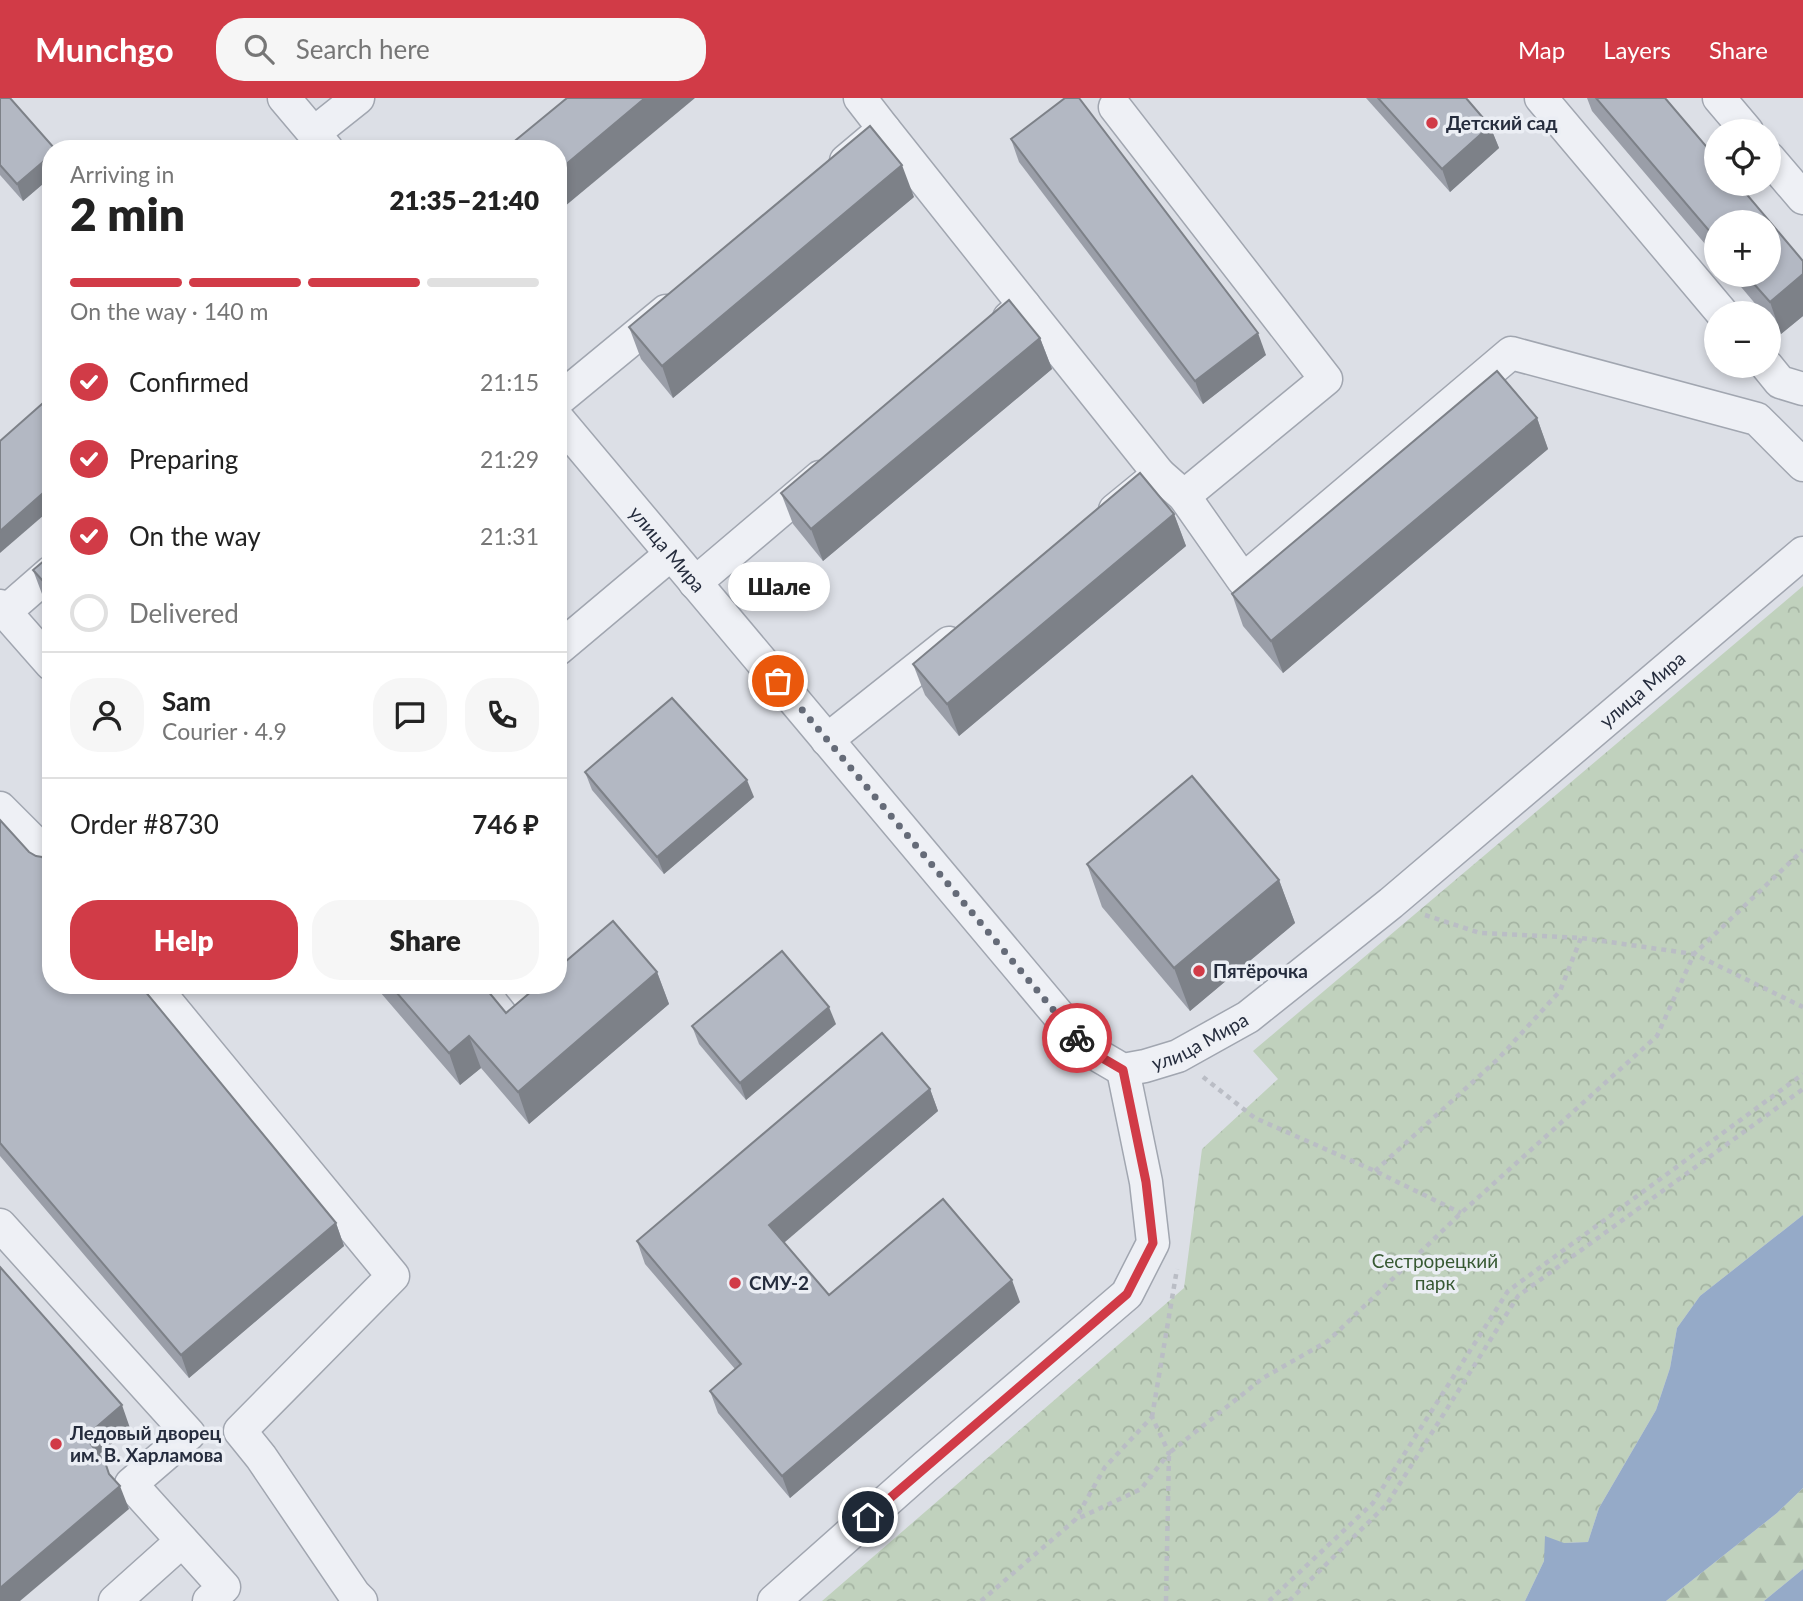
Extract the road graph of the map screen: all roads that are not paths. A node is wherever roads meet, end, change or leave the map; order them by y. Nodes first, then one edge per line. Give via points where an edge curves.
1 (284, 98) edge
2 (358, 98) edge
3 (860, 98) edge
4 (1541, 98) edge
5 (1718, 98) edge
6 (1115, 107) dead end
7 (1736, 119) edge
8 (884, 129) junction
9 (320, 140) edge
10 (322, 140) edge
11 (1781, 172) edge
12 (821, 181) edge
13 (1803, 198) edge
14 (684, 295) edge
15 (1713, 301) edge
16 (1024, 305) junction
17 (992, 332) edge
18 (1777, 378) edge
19 (1803, 389) edge
20 (567, 392) edge
21 (567, 430) edge
22 (844, 457) edge
23 (1803, 465) edge
24 (1160, 474) junction
25 (1184, 496) junction
26 (1095, 526) edge
27 (1803, 552) edge
28 (671, 554) junction
29 (42, 579) edge
30 (695, 583) junction
31 (3, 609) edge
32 (967, 629) edge
33 (567, 641) edge
34 (42, 654) edge
35 (827, 740) junction
36 (0, 808) edge
37 (42, 851) edge
38 (160, 994) edge
39 (1123, 1070) junction
40 (0, 1225) edge
41 (182, 1541) junction
42 (116, 1601) edge
43 (209, 1601) edge
44 (362, 1601) edge
45 (774, 1601) edge

1 - 9 street
2 - 10 street
3 - 8 street
4 - 15 street
5 - 7 street
6 - 25 street via 1325,379
8 - 12 street
8 - 16 street
11 - 13 street
14 - 20 street
16 - 17 street
16 - 24 street
18 - 19 street
21 - 28 street, улица Мира
22 - 30 street
23 - 25 street via 1757,419 1511,353 1243,580
24 - 25 street
24 - 26 street
27 - 39 street, улица Мира via 1391,904 1248,1017 1178,1056
28 - 30 street, улица Мира
28 - 33 street
29 - 31 street
30 - 35 street, улица Мира
31 - 34 street
32 - 35 street
35 - 39 street, улица Мира via 1087,1049
36 - 37 street
38 - 44 street via 393,1276 240,1431
39 - 45 street via 1146,1182 1153,1243 1127,1294
40 - 41 street via 189,1434 131,1484
41 - 42 street
41 - 43 street via 224,1587

